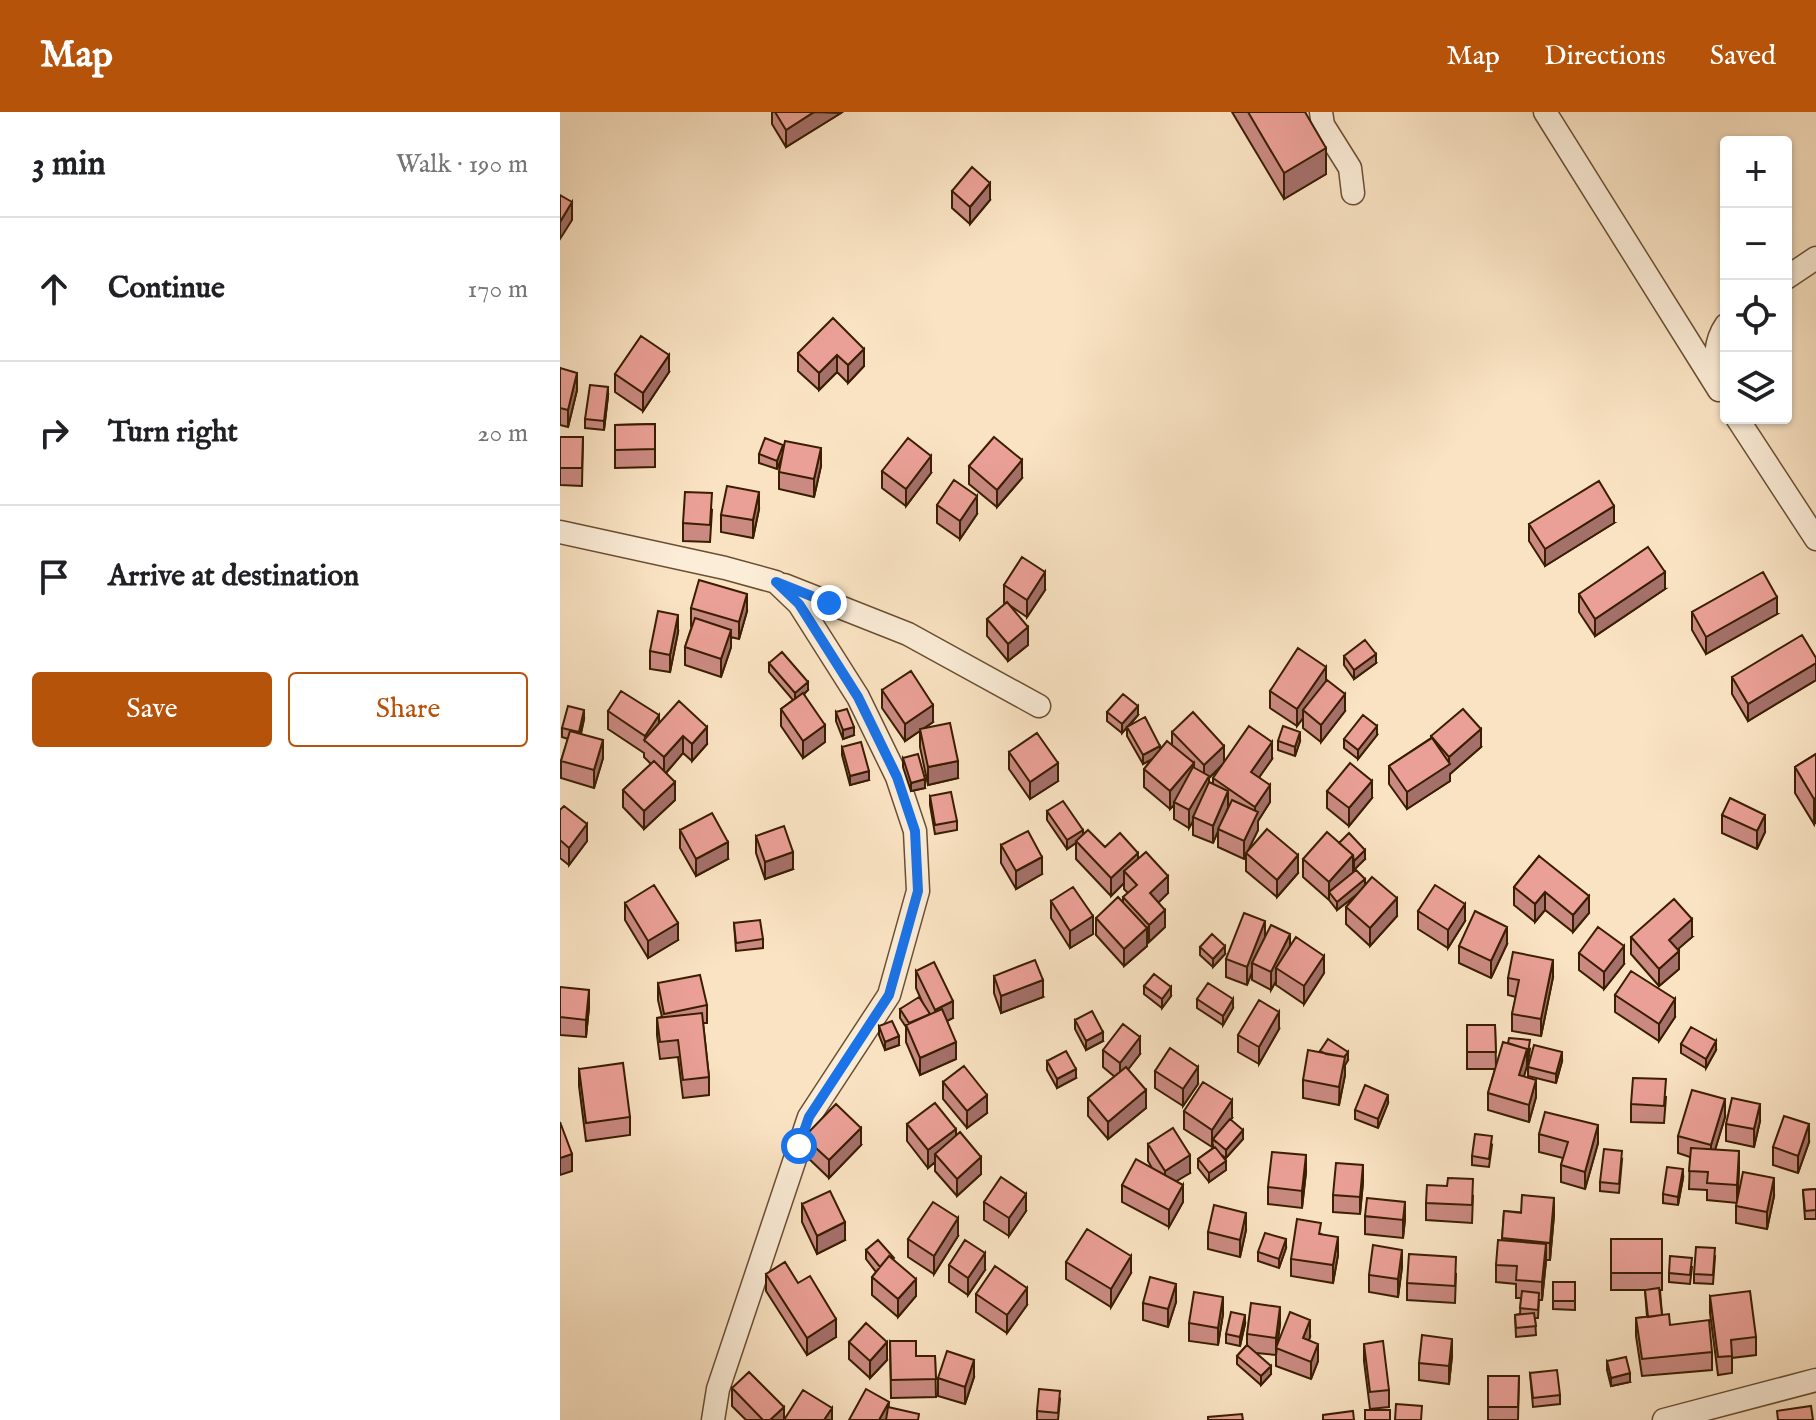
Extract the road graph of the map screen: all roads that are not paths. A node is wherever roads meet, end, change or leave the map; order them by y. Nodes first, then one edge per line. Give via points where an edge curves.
1 (1321, 112) edge
2 (1545, 112) edge
3 (1353, 193) dead end
4 (1816, 258) edge
5 (1792, 274) edge
6 (1720, 336) edge
7 (1720, 383) edge
8 (1720, 390) edge
9 (1741, 424) edge
10 (560, 532) edge
11 (1816, 539) edge
12 (776, 582) junction
13 (1039, 706) dead end
14 (1816, 1380) edge
15 (713, 1420) edge
16 (1664, 1420) edge

1 - 3 street via 1323,125 1350,168
2 - 8 street
4 - 5 street
6 - 7 street via 1714,360
9 - 11 street
10 - 12 street
12 - 13 street via 908,634
12 - 15 street via 799,604 858,697 897,777 915,831 918,891 889,995 809,1117 718,1389
14 - 16 street

